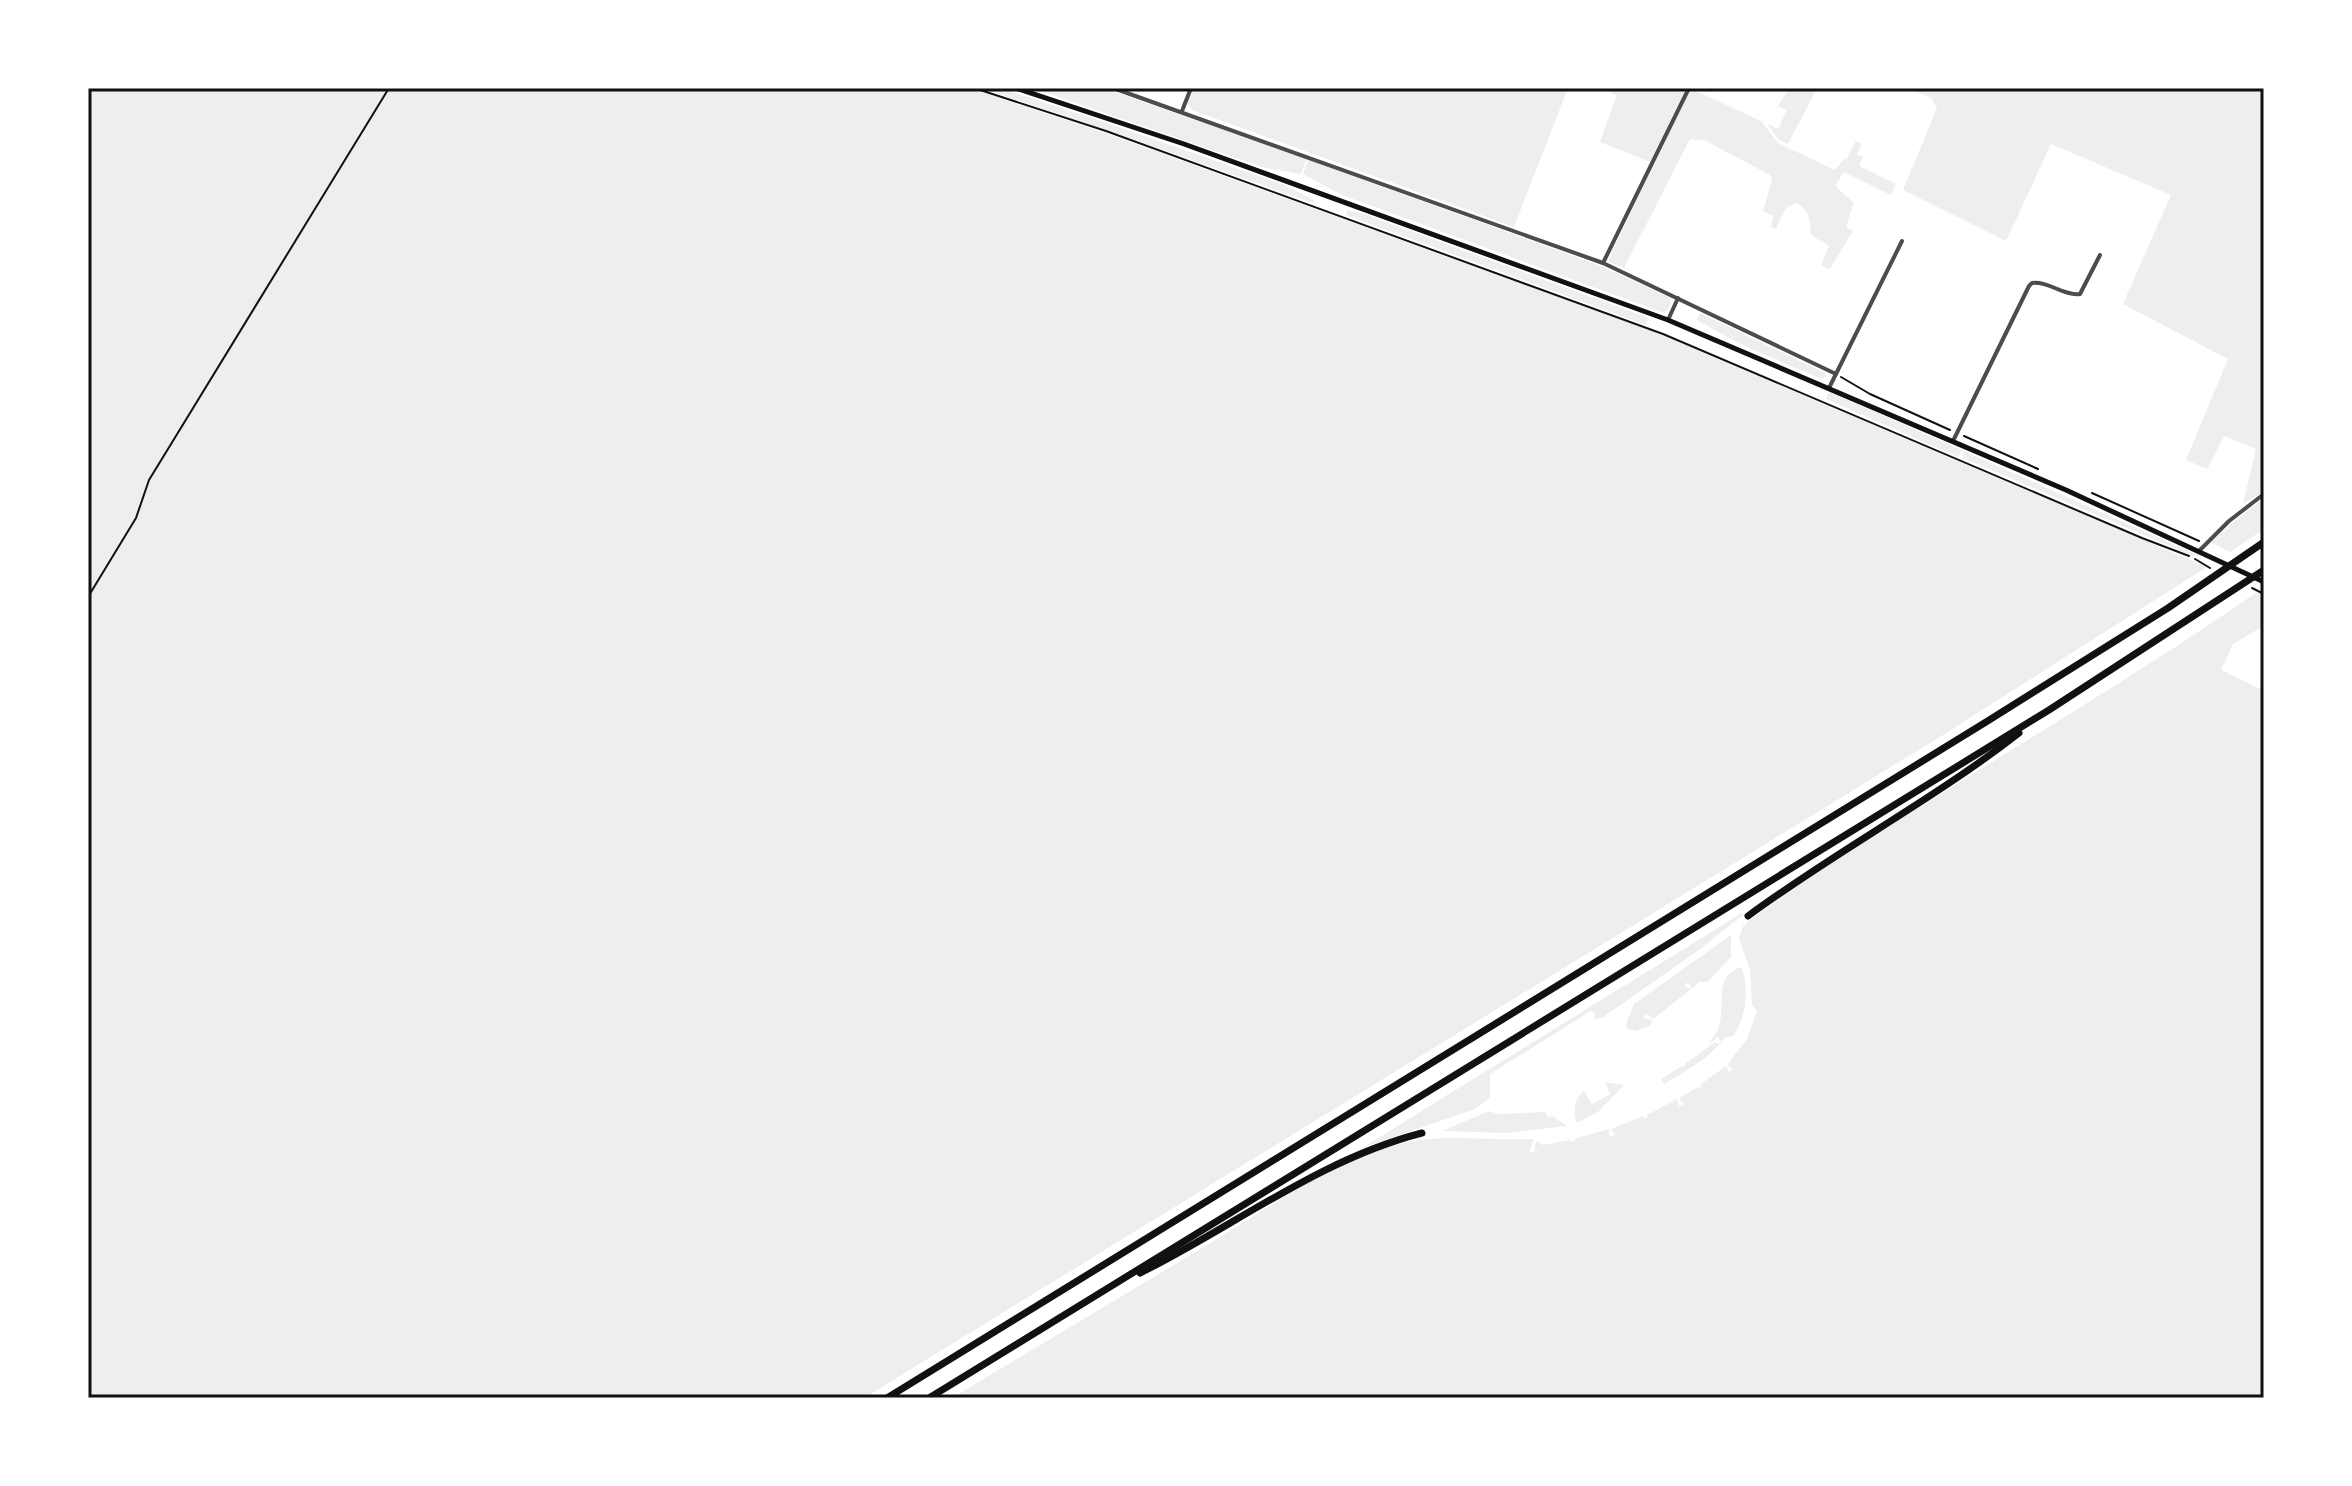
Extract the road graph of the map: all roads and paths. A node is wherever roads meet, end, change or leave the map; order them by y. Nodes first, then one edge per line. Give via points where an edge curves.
1 (389, 88) edge
2 (974, 88) edge
3 (1016, 88) edge
4 (1113, 88) edge
5 (1191, 88) edge
6 (1689, 88) edge
7 (1182, 111) junction
8 (1902, 241) dead end
9 (2100, 255) dead end
10 (1603, 263) junction
11 (1678, 298) junction
12 (1668, 320) junction
13 (1836, 374) junction
14 (1829, 388) junction
15 (1953, 441) junction
16 (2264, 494) edge
17 (2264, 542) edge
18 (2199, 551) junction
19 (2194, 558) dead end
20 (2264, 570) edge
21 (2264, 582) edge
22 (88, 597) edge
23 (2049, 710) junction
24 (1748, 916) dead end
25 (1422, 1133) dead end
26 (1098, 1294) junction
27 (887, 1398) edge
28 (929, 1398) edge

1 - 22 path via 149,480 136,518
2 - 19 path via 1635,323
3 - 12 main road
4 - 7 street
5 - 7 street
6 - 10 street
7 - 10 street
8 - 13 street
9 - 15 street via 2080,294 2041,282 2029,286
10 - 11 street
11 - 12 street
11 - 13 street
12 - 14 main road
13 - 14 street
14 - 15 main road
15 - 18 main road
16 - 18 street
17 - 27 highway via 1986,722
18 - 21 main road
20 - 23 highway
23 - 24 highway via 1970,771
23 - 26 highway
25 - 26 highway via 1368,1150 1319,1174
26 - 28 highway

